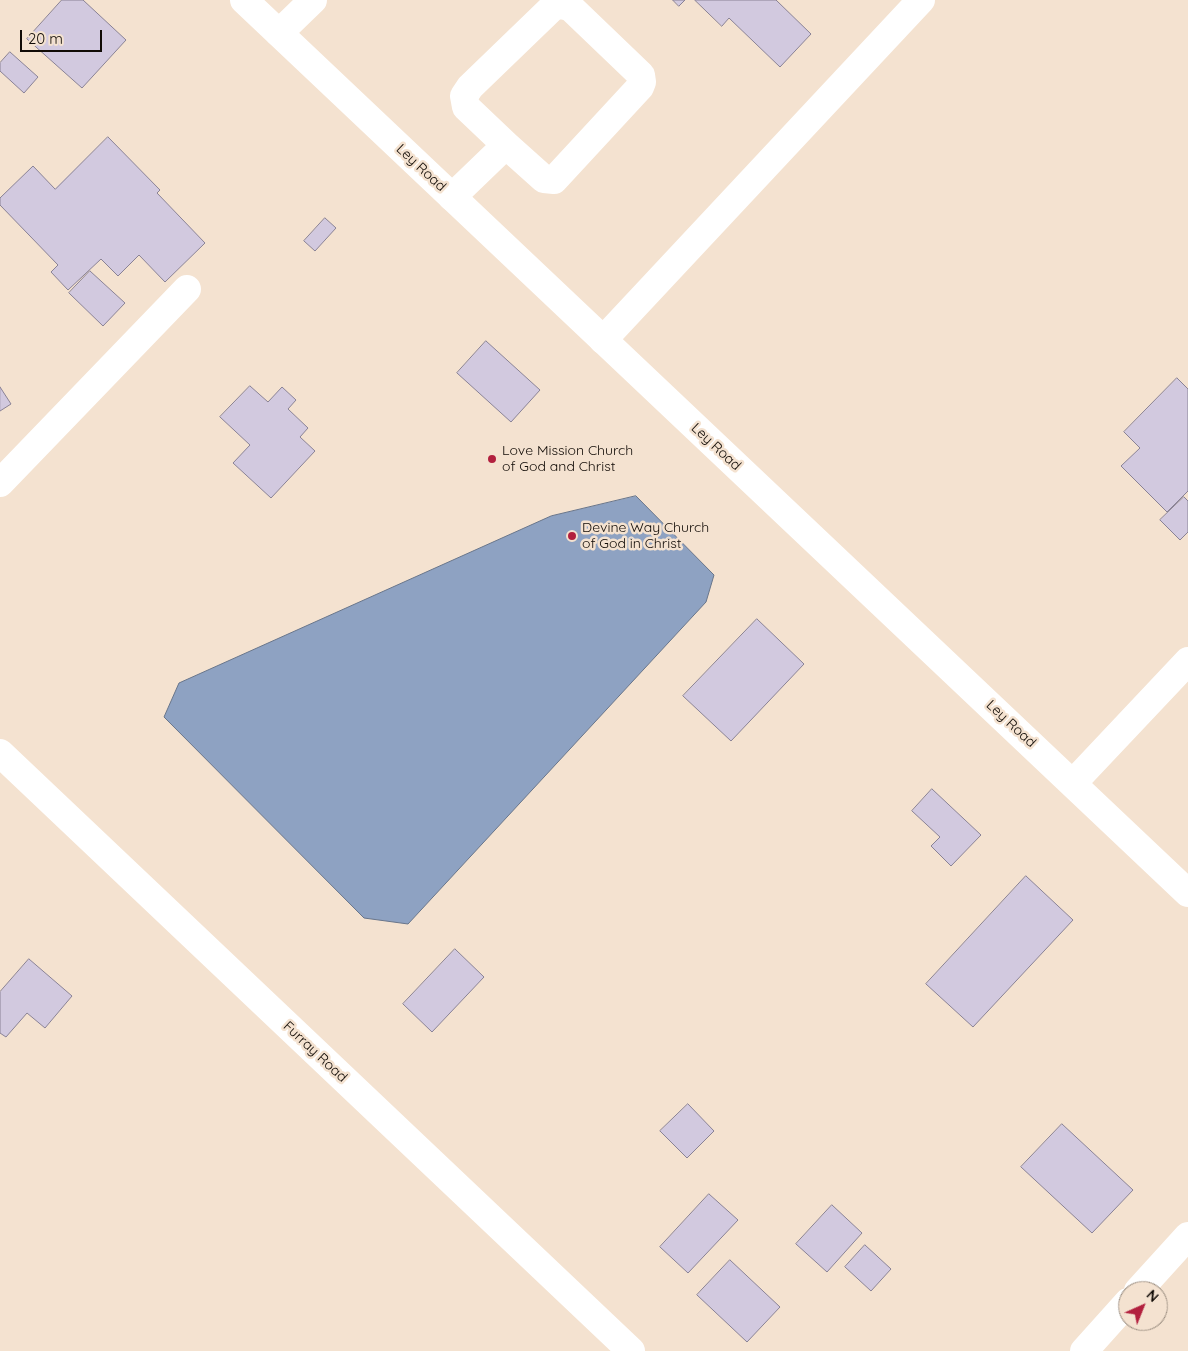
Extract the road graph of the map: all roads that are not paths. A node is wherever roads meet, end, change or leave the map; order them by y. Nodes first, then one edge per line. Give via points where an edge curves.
1 (244, 0) edge
2 (313, 0) edge
3 (921, 0) edge
4 (279, 33) junction
5 (506, 145) junction
6 (452, 197) junction
7 (187, 289) dead end
8 (603, 340) junction
9 (0, 483) edge
10 (1188, 661) edge
11 (0, 753) edge
12 (1072, 783) junction
13 (1188, 893) edge
14 (1188, 1236) edge
15 (1147, 1281) edge
16 (1118, 1313) edge
17 (631, 1351) edge
18 (1084, 1351) edge

1 - 4 main road, Ley Road
2 - 4 main road
3 - 8 main road
4 - 6 main road, Ley Road
5 - 5 main road via 544,179 554,180 640,87 641,75 570,7 556,4 464,96 466,107
5 - 6 main road
6 - 8 main road, Ley Road
7 - 9 main road
8 - 12 main road, Ley Road
10 - 12 main road
11 - 17 main road, Furray Road
12 - 13 main road, Ley Road
14 - 15 main road
16 - 18 main road

